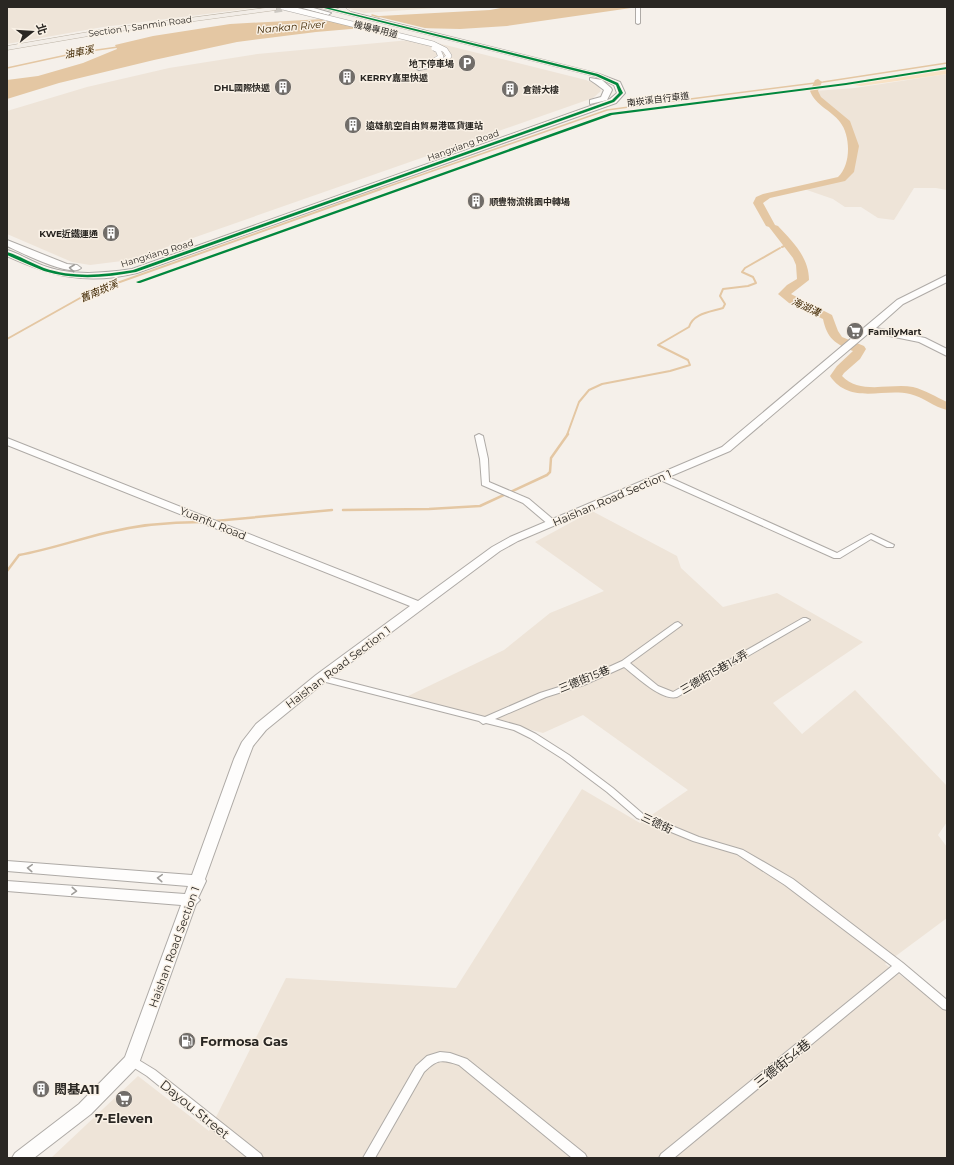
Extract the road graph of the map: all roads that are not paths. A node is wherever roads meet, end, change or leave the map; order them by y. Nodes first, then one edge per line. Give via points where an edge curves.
1 (283, 7) edge
2 (302, 7) edge
3 (322, 7) edge
4 (339, 7) edge
5 (638, 7) edge
6 (273, 8) edge
7 (351, 13) junction
8 (638, 23) dead end
9 (7, 47) edge
10 (7, 243) edge
11 (7, 253) edge
12 (947, 278) edge
13 (869, 329) junction
14 (947, 353) edge
15 (479, 436) dead end
16 (7, 441) edge
17 (7, 449) edge
18 (661, 477) junction
19 (552, 523) junction
20 (890, 545) dead end
21 (416, 608) junction
22 (806, 620) dead end
23 (678, 625) dead end
24 (625, 663) junction
25 (321, 678) junction
26 (483, 721) junction
27 (7, 866) edge
28 (199, 881) junction
29 (7, 886) edge
30 (192, 900) junction
31 (899, 966) junction
32 (947, 1006) edge
33 (132, 1061) junction
34 (21, 1158) edge
35 (257, 1158) edge
36 (370, 1158) edge
37 (581, 1158) edge
38 (665, 1158) edge

1 - 6 street, 機場專用道, bridge via 433,44 446,50 449,56 443,62 419,69 441,57 438,50
2 -> 10 street, Hangxiang Road via 591,78 605,85 607,94 604,98 549,118 131,265 96,269 65,267
3 - 7 street, Hangxiang Road
4 - 7 main road
5 - 8 street
6 - 9 main road, Section 1, Sanmin Road
7 - 11 street, Hangxiang Road via 598,75 617,84 621,93 613,101 134,271 105,275 59,274
12 - 13 street, Haishan Road Section 1 via 900,302
13 - 14 street via 922,340
13 - 18 street, Haishan Road Section 1 via 726,449
15 - 19 street via 484,459 485,483 526,501
16 - 21 street, Yuanfu Road
17 - 21 street, Yuanfu Road
18 - 19 street, Haishan Road Section 1
18 - 20 street via 837,556 871,536
19 - 21 street, Haishan Road Section 1 via 496,549
21 - 25 street, Haishan Road Section 1
22 - 24 street, 三德街15巷14弄 via 674,695 655,688
23 - 24 street, 三德街15巷
24 - 26 street, 三德街15巷
25 - 26 street, 三德街
25 - 28 street, Haishan Road Section 1 via 260,727 247,745
26 - 31 street, 三德街 via 517,728 533,736 610,790 640,816 696,840 740,852 755,860 790,882
28 -> 27 street
28 - 30 street, Haishan Road Section 1
29 -> 30 street
30 - 33 street, Haishan Road Section 1
31 - 32 street, 三德街
31 - 38 street, 三德街54巷
33 - 34 street, Haishan Road Section 1 via 85,1109
33 - 35 street, Dayou Street via 151,1073
36 - 37 street via 420,1069 430,1058 443,1055 463,1062

